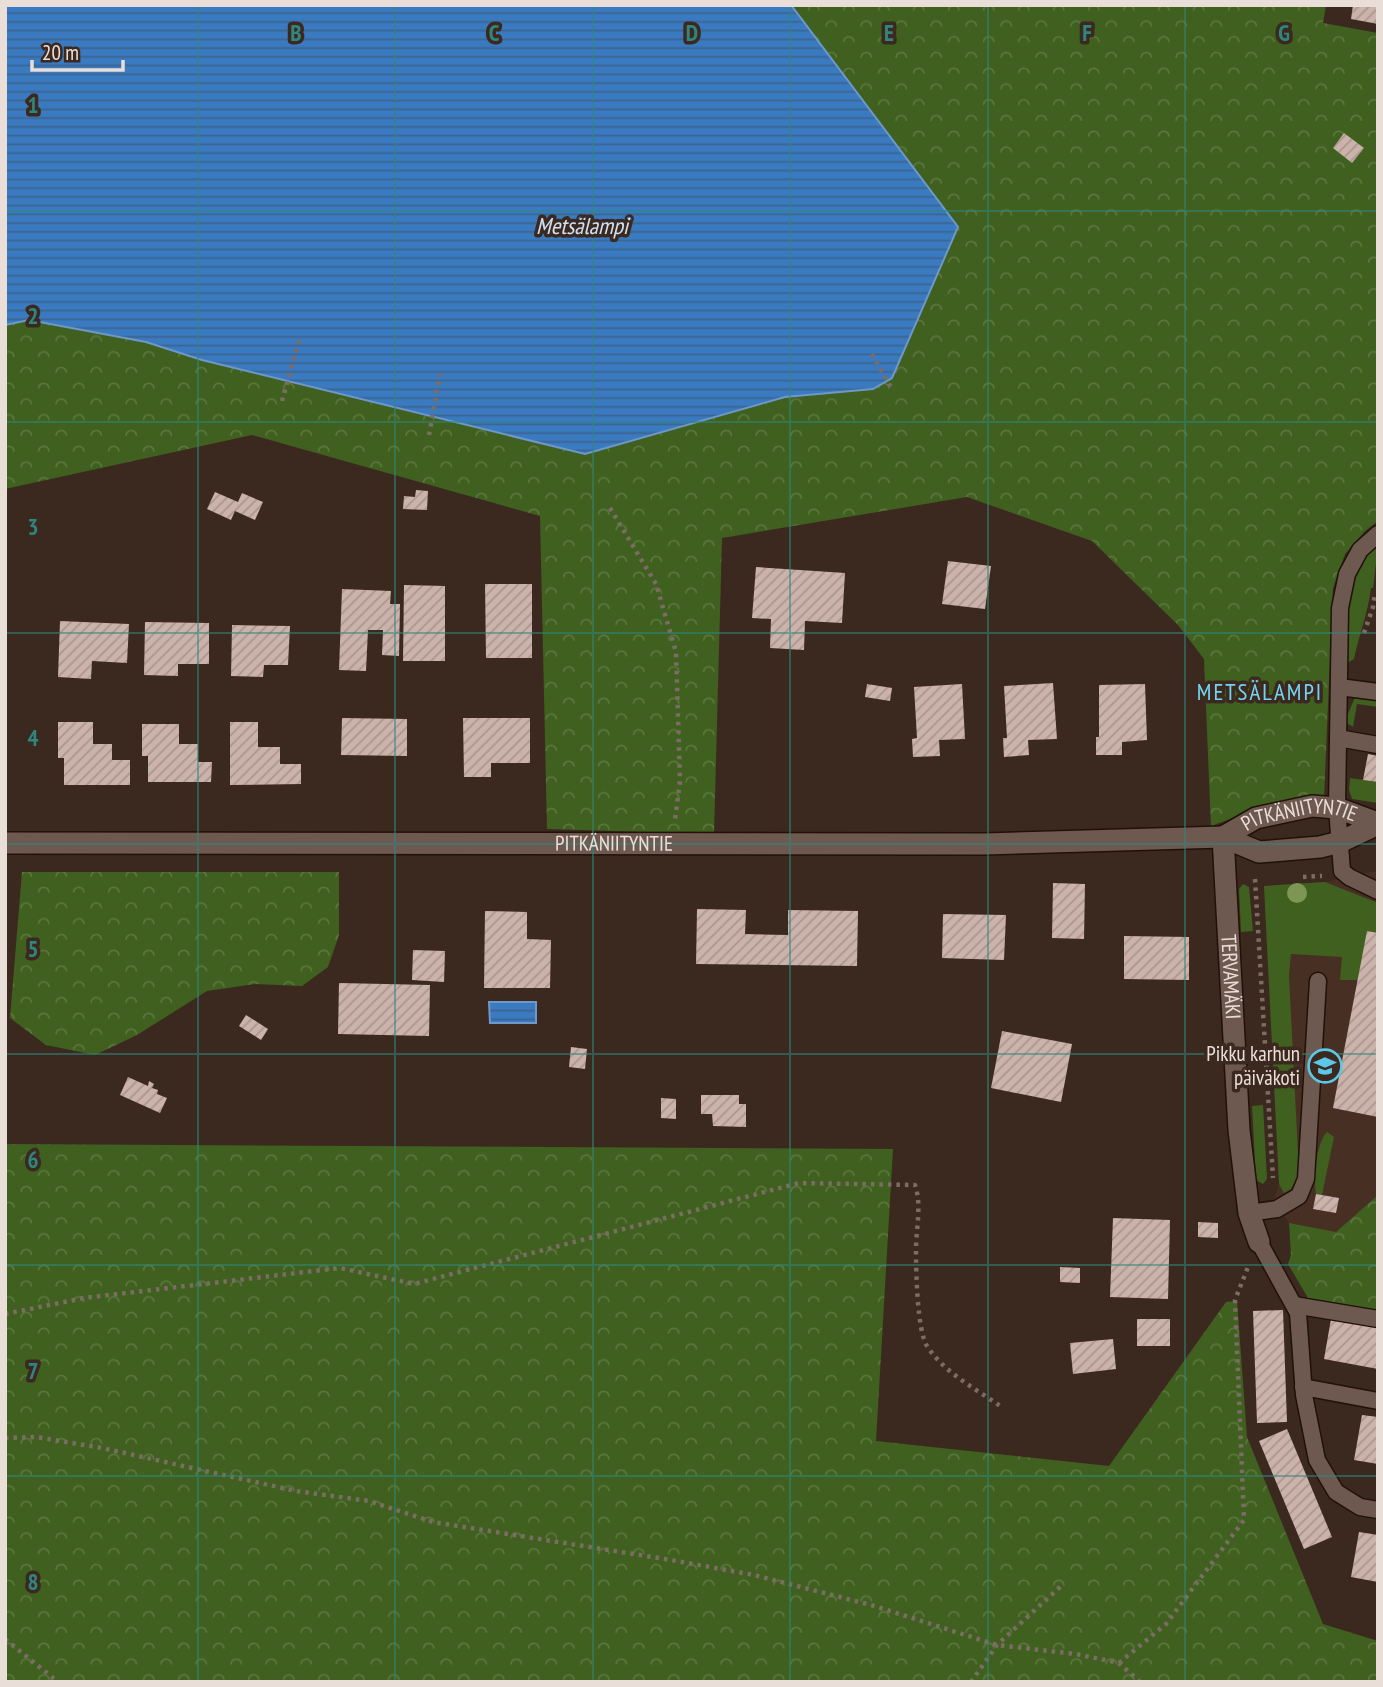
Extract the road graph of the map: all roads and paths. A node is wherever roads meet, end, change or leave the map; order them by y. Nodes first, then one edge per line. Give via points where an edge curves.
1 (300, 336) dead end
2 (872, 354) dead end
3 (440, 374) dead end
4 (892, 391) dead end
5 (282, 401) dead end
6 (429, 435) dead end
7 (610, 508) dead end
8 (1378, 534) edge
9 (1339, 687) junction
10 (1378, 692) edge
11 (1338, 738) junction
12 (1378, 745) edge
13 (1337, 808) junction
14 (1378, 824) edge
15 (1223, 837) junction
16 (1340, 842) junction
17 (5, 843) edge
18 (671, 845) junction
19 (1255, 879) dead end
20 (1378, 891) edge
21 (1318, 981) dead end
22 (1273, 1180) dead end
23 (1249, 1213) junction
24 (1259, 1242) junction
25 (1294, 1305) junction
26 (5, 1314) edge
27 (1378, 1319) edge
28 (1303, 1387) junction
29 (1378, 1401) edge
30 (1003, 1408) dead end
31 (5, 1438) edge
32 (1378, 1510) edge
33 (1061, 1586) dead end
34 (5, 1639) edge
35 (997, 1645) junction
36 (1119, 1663) junction
37 (58, 1682) edge
38 (971, 1682) edge
39 (1140, 1682) edge

1 - 5 path
2 - 4 path
3 - 6 path
7 - 18 path via 656,584 676,652 680,781
8 - 9 lane via 1360,550 1347,574 1340,608
9 - 10 lane
9 - 11 lane
11 - 12 lane
11 - 13 lane
13 - 14 street, PITKÄNIITYNTIE
13 - 15 street, PITKÄNIITYNTIE via 1312,806 1256,818
13 - 16 lane
14 - 16 street, PITKÄNIITYNTIE
15 - 16 street, PITKÄNIITYNTIE via 1259,852
15 - 18 street, PITKÄNIITYNTIE via 984,844
15 - 23 street, TERVAMÄKI via 1239,1130
16 - 20 lane via 1342,871
17 - 18 street, PITKÄNIITYNTIE
19 - 22 path
21 - 23 lane via 1307,1179 1299,1196 1277,1209
23 - 24 street, TERVAMÄKI
24 - 25 lane
24 - 36 path via 1235,1300 1244,1520 1166,1624
25 - 27 lane
25 - 28 lane
26 - 30 path via 85,1298 340,1268 414,1284 799,1183 915,1185 919,1197 918,1307 926,1345 950,1370
28 - 29 lane
28 - 32 lane via 1317,1460 1329,1481 1336,1492 1360,1507
31 - 35 path via 36,1437 102,1448 296,1491 369,1501 433,1521 754,1575 871,1605
33 - 35 path
34 - 37 path
35 - 36 path
35 - 38 path
36 - 39 path

